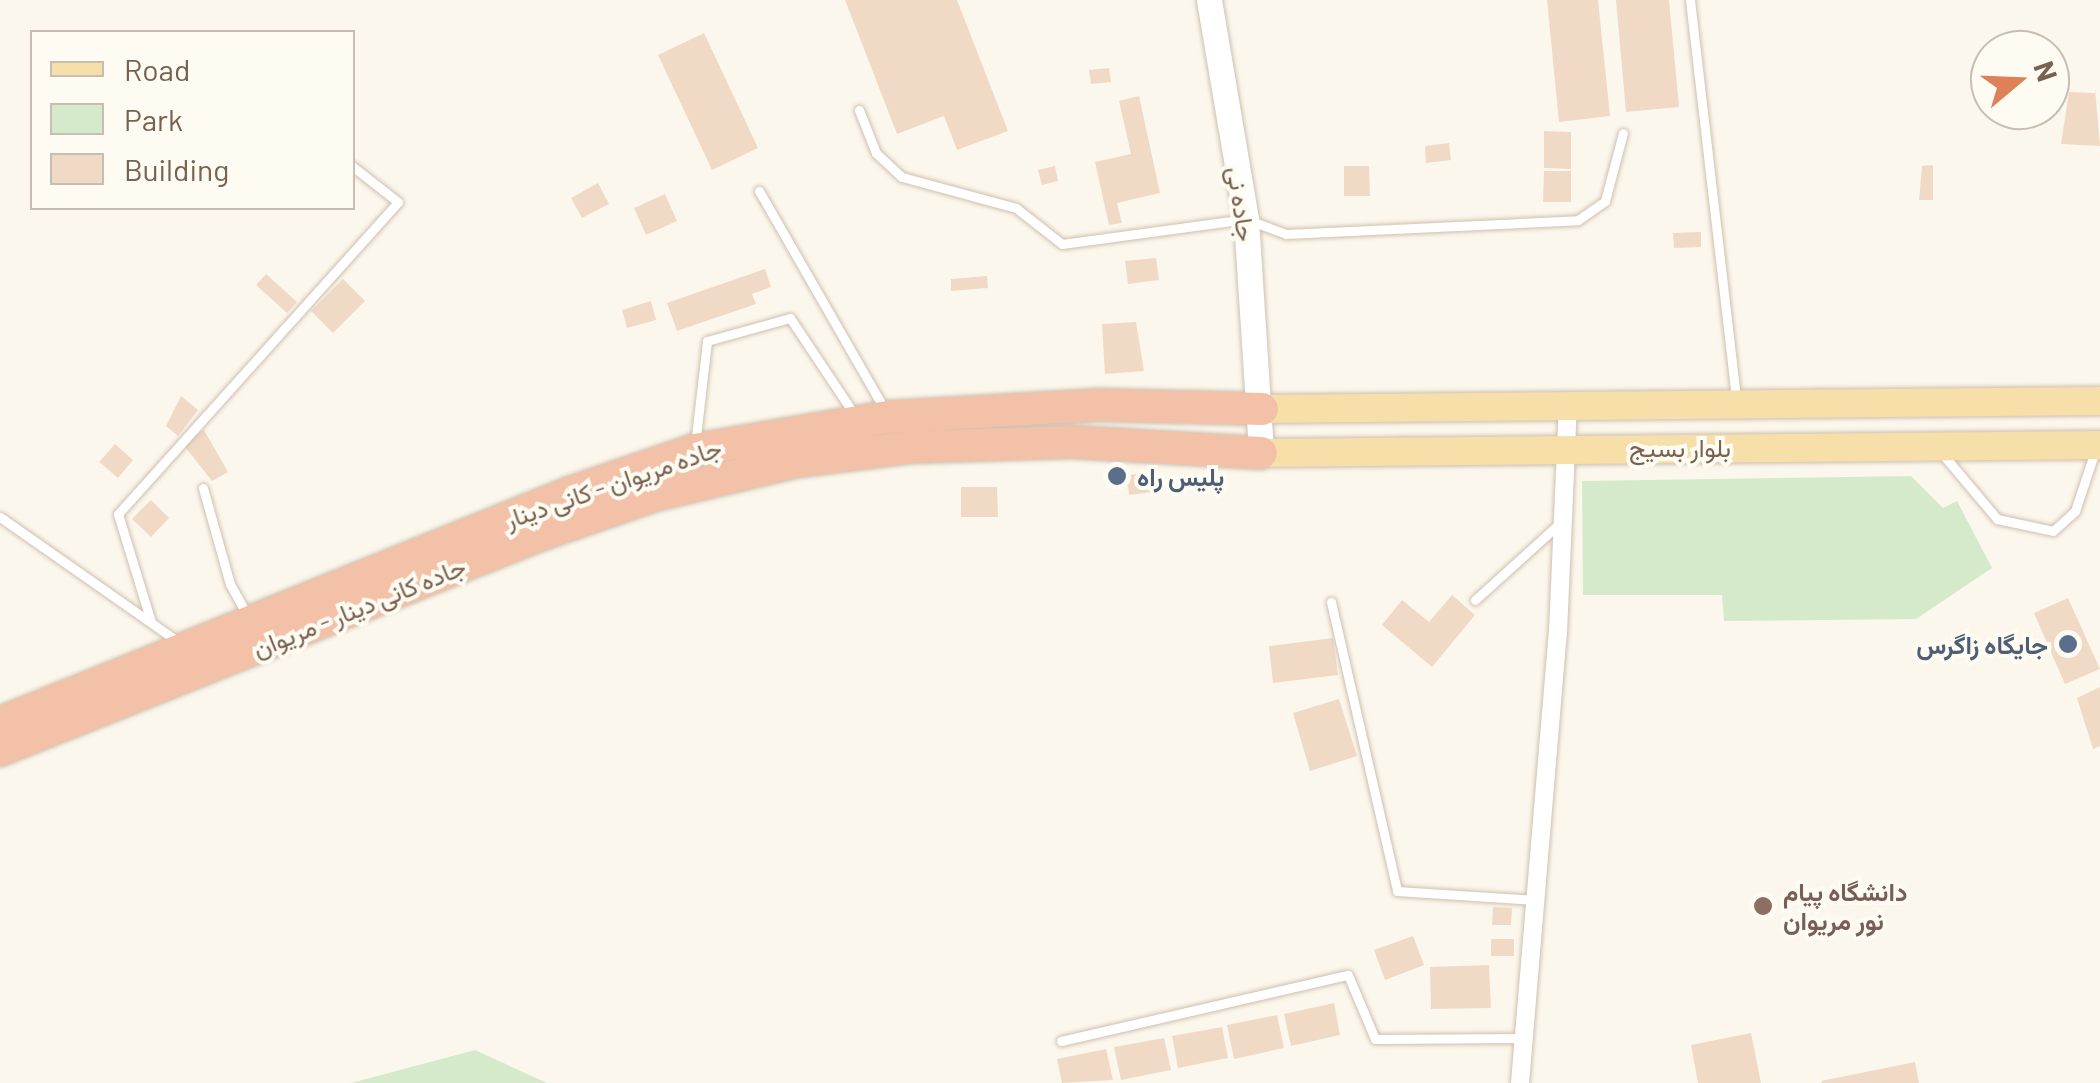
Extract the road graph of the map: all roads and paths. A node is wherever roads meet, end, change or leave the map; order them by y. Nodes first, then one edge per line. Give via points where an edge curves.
1 (1209, 0) edge
2 (1690, 0) edge
3 (859, 110) dead end
4 (1623, 133) dead end
5 (355, 168) edge
6 (760, 190) dead end
7 (1246, 219) junction
8 (2100, 400) edge
9 (1736, 403) junction
10 (1568, 405) junction
11 (1262, 409) junction
12 (873, 418) junction
13 (1936, 445) junction
14 (2098, 445) edge
15 (1566, 447) junction
16 (695, 450) junction
17 (1261, 453) junction
18 (203, 488) dead end
19 (0, 517) edge
20 (1563, 520) junction
21 (1476, 600) dead end
22 (1331, 602) dead end
23 (250, 621) junction
24 (151, 622) junction
25 (186, 648) junction
26 (0, 723) edge
27 (0, 750) edge
28 (1536, 900) junction
29 (1524, 1038) junction
30 (1061, 1041) dead end
31 (1520, 1083) edge

1 - 7 main road, جاده نی
2 - 9 lane
3 - 7 lane via 876,153 902,177 1016,208 1062,244
4 - 7 lane via 1605,201 1578,220 1286,234
5 - 24 lane via 398,202 118,514
6 - 12 lane
7 - 11 main road, جاده نی
8 - 9 main road, بلوار بسیج
9 - 10 main road, بلوار بسیج
10 - 11 main road, بلوار بسیج
10 - 15 street
11 - 12 highway, جاده مریوان - کانی دینار via 1100,405
11 - 17 main road, جاده نی
12 - 16 highway, جاده مریوان - کانی دینار
12 - 16 lane via 790,318 707,341
13 - 14 main road, بلوار بسیج
13 - 14 lane via 1997,520 2053,531 2074,511
13 - 15 main road, بلوار بسیج
15 - 17 main road, بلوار بسیج
15 - 20 street
16 - 23 highway, جاده مریوان - کانی دینار
17 - 27 highway, جاده کانی دینار - مریوان via 1071,442 910,447 798,461 655,495 536,536
18 - 23 lane via 230,584
19 - 24 lane
20 - 21 lane
20 - 28 street
22 - 28 lane via 1397,890
23 - 25 highway, جاده مریوان - کانی دینار
24 - 25 lane
25 - 26 highway, جاده مریوان - کانی دینار
28 - 29 street
29 - 30 lane via 1375,1039 1348,975
29 - 31 street

